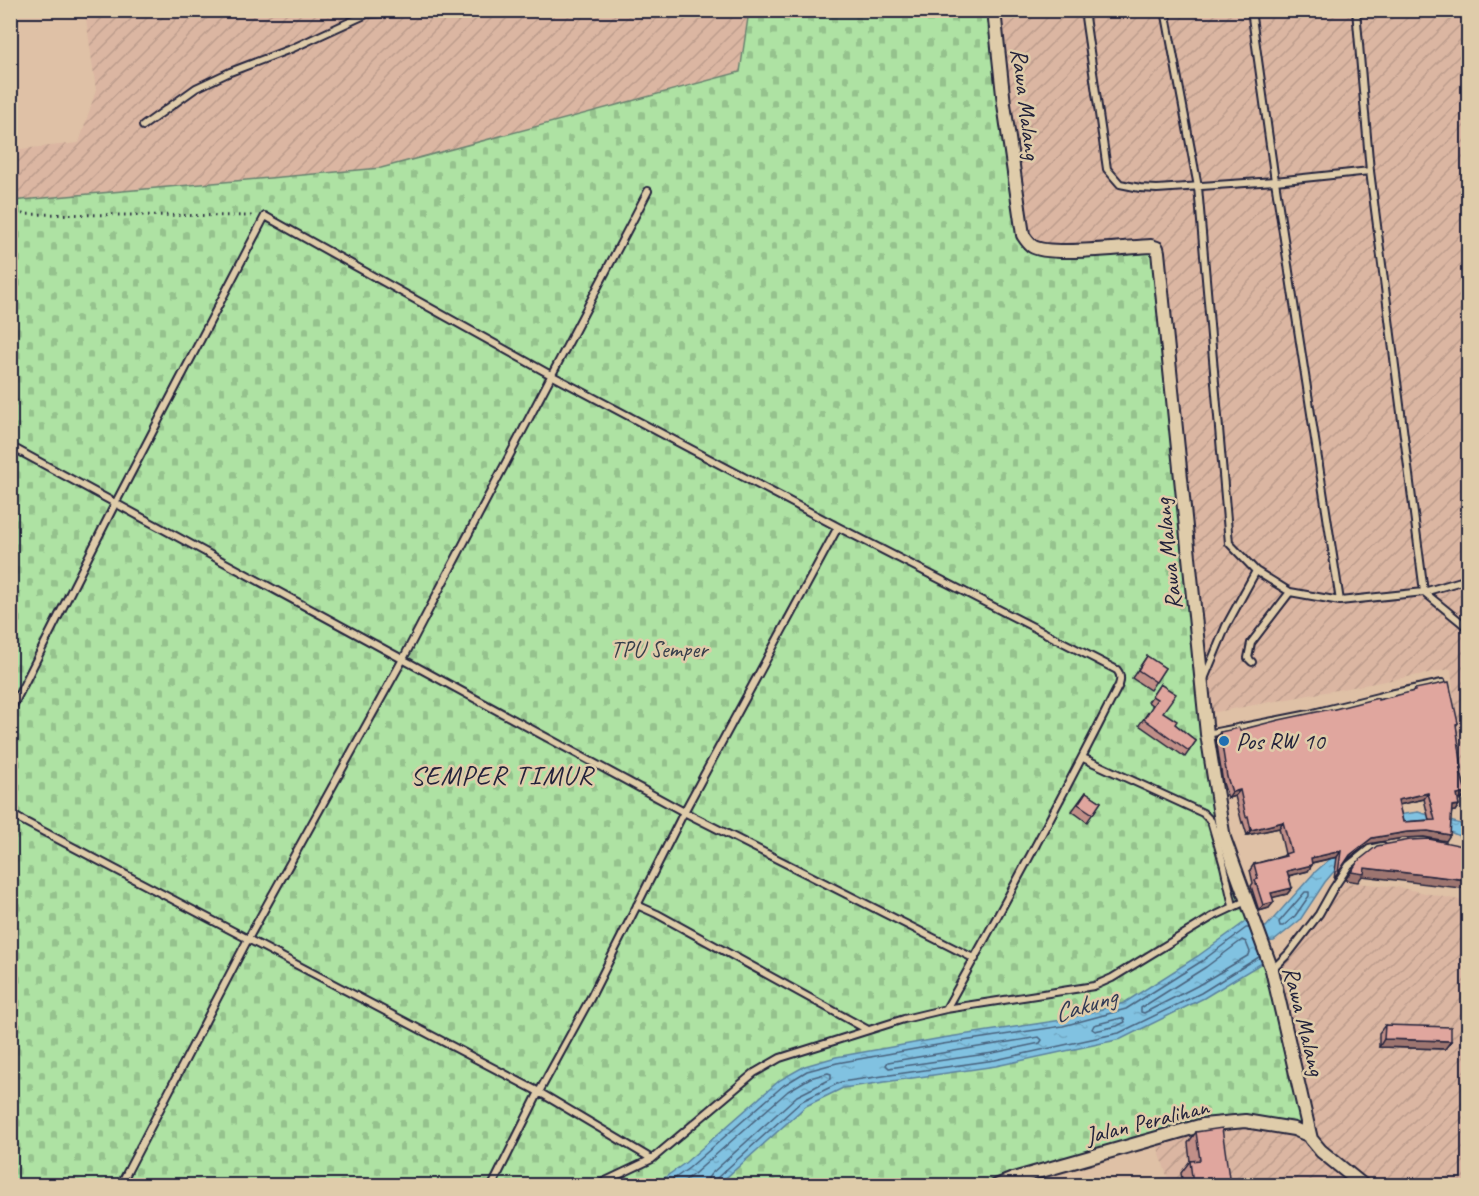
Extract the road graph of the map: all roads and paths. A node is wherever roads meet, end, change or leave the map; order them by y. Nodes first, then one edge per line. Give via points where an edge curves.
1 (442, 10) edge
2 (994, 10) edge
3 (1084, 10) edge
4 (1165, 10) edge
5 (1251, 10) edge
6 (1356, 10) edge
7 (143, 126) dead end
8 (1370, 171) junction
9 (1275, 181) junction
10 (1198, 187) junction
11 (648, 191) dead end
12 (10, 214) edge
13 (265, 216) junction
14 (551, 375) junction
15 (10, 446) edge
16 (116, 504) junction
17 (838, 527) junction
18 (1256, 571) junction
19 (1468, 579) edge
20 (1290, 592) junction
21 (1424, 592) junction
22 (1340, 601) junction
23 (1468, 628) edge
24 (403, 659) junction
25 (1252, 662) dead end
26 (1442, 683) edge
27 (1202, 685) junction
28 (10, 712) edge
29 (1207, 734) junction
30 (1083, 758) junction
31 (684, 812) junction
32 (10, 814) edge
33 (1391, 844) edge
34 (1246, 901) junction
35 (637, 905) junction
36 (1233, 906) junction
37 (248, 939) junction
38 (975, 959) junction
39 (1270, 967) junction
40 (946, 1009) junction
41 (867, 1030) junction
42 (539, 1092) junction
43 (1310, 1136) junction
44 (652, 1160) junction
45 (120, 1185) edge
46 (492, 1185) edge
47 (595, 1185) edge
48 (996, 1185) edge
49 (1364, 1185) edge

1 - 7 lane via 367,14 196,88
2 - 27 street, Rawa Malang via 1004,104 1027,240 1040,249 1151,246 1158,252
3 - 10 lane via 1107,170 1120,184 1140,189
4 - 10 lane
5 - 9 lane
6 - 8 lane
8 - 9 lane
8 - 21 lane
9 - 10 lane
9 - 22 lane
10 - 18 lane via 1229,543
11 - 14 lane
12 - 13 path
13 - 14 lane
13 - 16 lane
14 - 17 lane
14 - 24 lane
15 - 16 lane
16 - 24 lane
16 - 28 lane
17 - 30 lane via 1117,669 1119,685
17 - 31 lane
18 - 20 lane
18 - 27 lane via 1226,626
19 - 21 lane
20 - 22 lane
20 - 25 lane via 1251,643 1248,658
21 - 22 lane
21 - 23 lane
24 - 31 lane
24 - 37 lane
26 - 29 lane
27 - 29 street, Rawa Malang
29 - 34 street, Rawa Malang via 1224,838
30 - 36 lane via 1208,817
30 - 38 lane
31 - 35 lane
31 - 38 lane
32 - 37 lane
33 - 39 lane via 1369,849 1349,865 1289,953
34 - 36 lane
34 - 39 street, Rawa Malang
35 - 41 lane
35 - 42 lane
36 - 40 lane via 1094,986
37 - 42 lane
37 - 45 lane
38 - 40 lane
39 - 43 street, Rawa Malang
40 - 41 lane
41 - 44 lane via 780,1058 754,1073
42 - 44 lane
42 - 46 lane
43 - 48 street, Jalan Peralihan via 1294,1129 1245,1121 1203,1125
43 - 49 street, Rawa Malang via 1321,1151
44 - 47 lane

